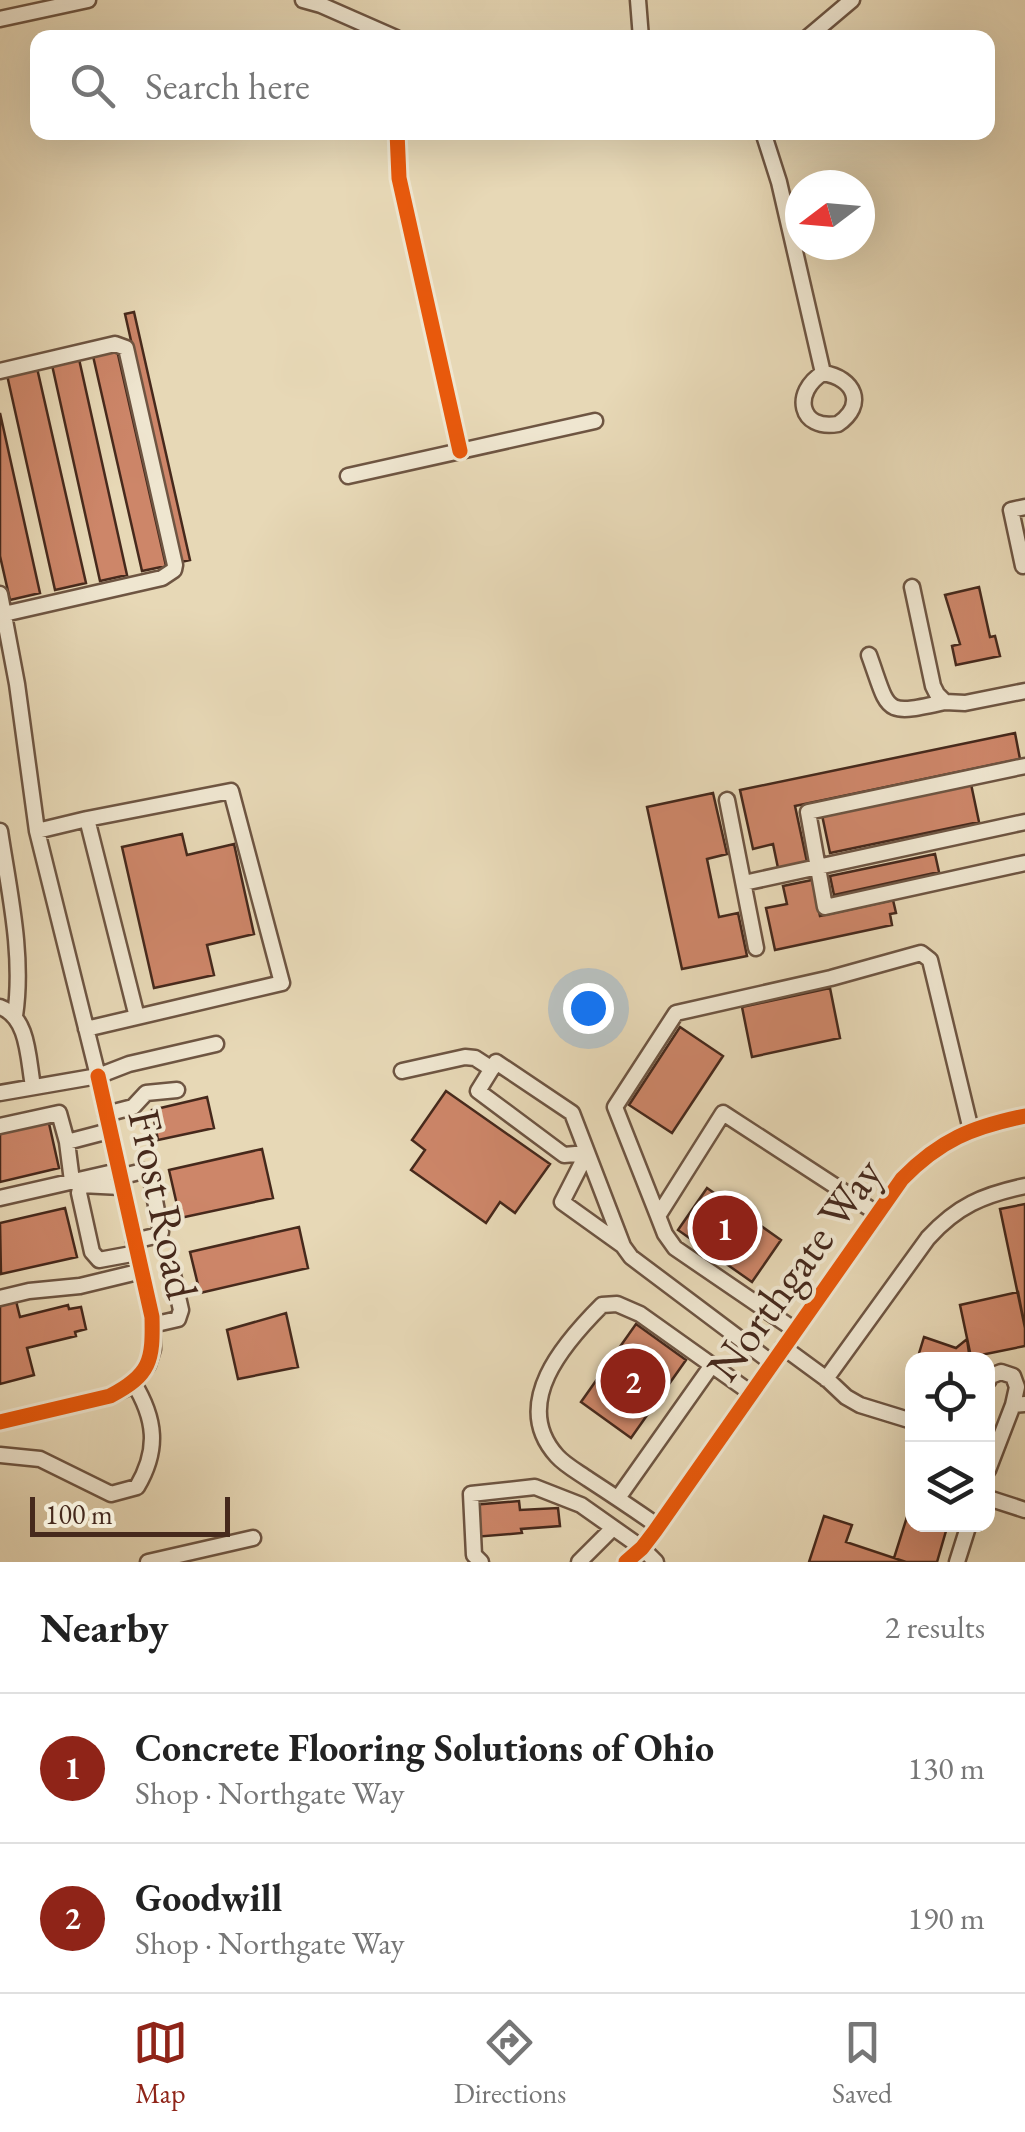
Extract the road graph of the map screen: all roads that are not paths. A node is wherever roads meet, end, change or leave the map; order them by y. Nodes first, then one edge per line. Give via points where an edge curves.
1 (8, 0) edge
2 (88, 0) edge
3 (303, 0) edge
4 (638, 0) edge
5 (852, 0) edge
6 (6, 18) edge
7 (377, 30) edge
8 (641, 30) edge
9 (816, 30) edge
10 (398, 140) edge
11 (766, 140) edge
12 (0, 370) edge
13 (823, 374) dead end
14 (596, 421) dead end
15 (460, 451) junction
16 (348, 476) dead end
17 (1025, 507) edge
18 (1023, 566) edge
19 (912, 587) dead end
20 (0, 594) edge
21 (4, 614) junction
22 (869, 655) dead end
23 (1025, 690) edge
24 (946, 702) junction
25 (1025, 766) edge
26 (727, 800) dead end
27 (88, 819) junction
28 (1025, 822) edge
29 (0, 831) edge
30 (37, 831) junction
31 (1025, 863) edge
32 (818, 867) junction
33 (744, 884) junction
34 (756, 948) dead end
35 (0, 1007) edge
36 (15, 1016) junction
37 (137, 1017) junction
38 (86, 1029) junction
39 (216, 1044) dead end
40 (492, 1068) junction
41 (402, 1071) dead end
42 (98, 1076) junction
43 (33, 1086) junction
44 (177, 1090) dead end
45 (0, 1093) edge
46 (106, 1114) junction
47 (1025, 1116) edge
48 (0, 1126) edge
49 (971, 1130) junction
50 (109, 1131) junction
51 (67, 1142) junction
52 (587, 1153) junction
53 (119, 1178) junction
54 (72, 1181) junction
55 (1025, 1186) edge
56 (0, 1198) edge
57 (878, 1214) junction
58 (658, 1216) junction
59 (623, 1246) junction
60 (136, 1247) junction
61 (171, 1266) dead end
62 (142, 1272) junction
63 (0, 1298) edge
64 (152, 1325) junction
65 (795, 1330) junction
66 (783, 1346) junction
67 (772, 1363) junction
68 (712, 1365) junction
69 (995, 1374) edge
70 (826, 1379) junction
71 (133, 1382) junction
72 (750, 1393) junction
73 (1019, 1404) edge
74 (905, 1419) edge
75 (0, 1422) edge
76 (994, 1442) edge
77 (0, 1456) edge
78 (618, 1498) junction
79 (995, 1500) edge
80 (1025, 1510) edge
81 (658, 1526) junction
82 (614, 1528) junction
83 (966, 1532) edge
84 (253, 1538) dead end
85 (642, 1548) junction
86 (148, 1562) edge
87 (481, 1562) edge
88 (579, 1562) edge
89 (626, 1562) edge
90 (656, 1562) edge
91 (956, 1562) edge

1 - 6 street
2 - 6 street
3 - 7 street
4 - 8 street
5 - 9 street
10 - 15 street via 398,178
11 - 13 street
12 - 21 street via 115,344 126,348 175,565 162,578
14 - 15 street
15 - 16 street
17 - 18 street via 1012,510
19 - 24 street via 933,686
20 - 21 street, Frost Road
21 - 30 street, Frost Road
22 - 24 street via 894,709
23 - 24 street
25 - 32 street via 808,812
26 - 33 street
27 - 30 street
27 - 37 street
27 - 37 street via 230,792 282,982
28 - 32 street
29 - 36 street via 19,988
30 - 38 street, Frost Road
31 - 32 street via 825,906
32 - 33 street
33 - 34 street
35 - 36 street
36 - 43 street
37 - 38 street
38 - 42 street, Frost Road
39 - 42 street
40 - 41 street via 464,1058
40 - 52 street via 496,1062 572,1114
40 - 52 street via 478,1091 564,1155
42 - 43 street
42 - 46 street, Frost Road
43 - 45 street
44 - 46 street via 146,1094 133,1107
46 - 50 street, Frost Road
47 - 49 street, Northgate Way
48 - 51 street via 59,1113
49 - 57 street, Northgate Way via 918,1162
49 - 58 street via 930,960 921,953 676,1013 615,1107
50 - 51 street
50 - 53 street, Frost Road
51 - 54 street
52 - 59 street
52 - 59 street via 562,1202
53 - 54 street
53 - 60 street, Frost Road
53 - 60 street via 150,1174 162,1232
53 - 60 street via 80,1185 92,1252 98,1260
54 - 56 street
55 - 70 street via 992,1193 943,1222
57 - 58 street via 723,1114
57 - 65 street, Northgate Way
58 - 65 street via 675,1248
59 - 67 street
60 - 62 street, Frost Road
61 - 64 street via 181,1310 178,1319
62 - 63 street
62 - 64 street, Frost Road
64 - 71 street, Frost Road via 148,1365
65 - 66 street, Northgate Way
66 - 67 street, Northgate Way
66 - 70 street
67 - 72 street, Northgate Way
68 - 72 street
68 - 78 street
68 - 78 street via 616,1304 602,1305 572,1335 542,1384 544,1439 559,1459
69 - 73 street via 1013,1376
70 - 74 street via 860,1405
71 - 75 street via 88,1403
71 - 77 street via 154,1430 149,1468 137,1487 110,1494 40,1459
72 - 81 street, Northgate Way
73 - 76 street
78 - 81 street
79 - 80 street
81 - 85 street, Northgate Way
82 - 85 street
82 - 87 street via 581,1505 535,1487 471,1494 474,1555
82 - 88 street
83 - 91 street
84 - 86 street
85 - 89 street, Northgate Way
85 - 90 street

